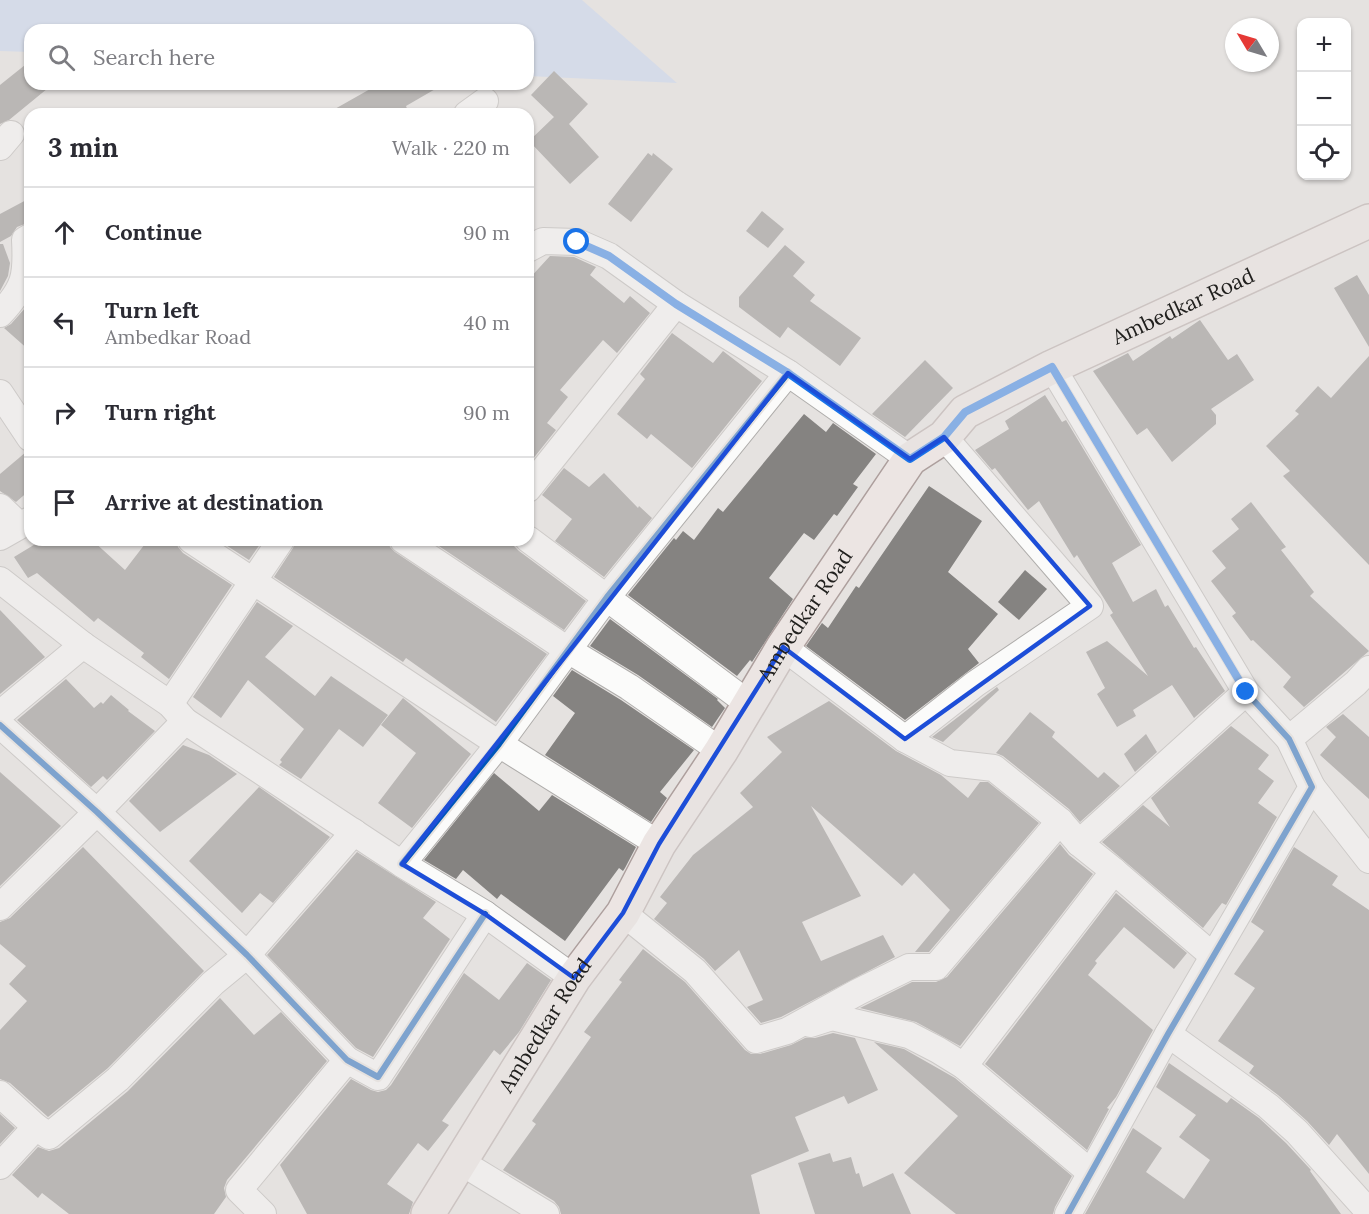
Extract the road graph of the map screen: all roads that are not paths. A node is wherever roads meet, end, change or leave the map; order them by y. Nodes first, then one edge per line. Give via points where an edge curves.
1 (1369, 221) edge
2 (534, 246) edge
3 (24, 278) edge
4 (676, 304) junction
5 (0, 314) edge
6 (1052, 367) junction
7 (788, 373) junction
8 (0, 393) edge
9 (24, 429) edge
10 (944, 437) junction
11 (910, 459) junction
12 (534, 482) edge
13 (0, 507) edge
14 (16, 527) edge
15 (534, 543) edge
16 (201, 546) edge
17 (277, 546) edge
18 (412, 546) edge
19 (0, 580) edge
20 (253, 581) junction
21 (607, 597) junction
22 (83, 645) junction
23 (783, 647) junction
24 (568, 650) junction
25 (1365, 682) edge
26 (1246, 692) junction
27 (749, 704) junction
28 (177, 712) junction
29 (0, 714) edge
30 (0, 725) edge
31 (905, 739) junction
32 (1288, 739) junction
33 (499, 744) junction
34 (721, 752) junction
35 (1312, 787) junction
36 (96, 812) junction
37 (1060, 821) junction
38 (354, 832) junction
39 (1079, 843) junction
40 (659, 844) junction
41 (1369, 860) edge
42 (402, 864) junction
43 (1114, 870) junction
44 (0, 907) edge
45 (623, 913) junction
46 (485, 914) junction
47 (247, 955) junction
48 (1213, 956) junction
49 (574, 978) junction
50 (787, 1031) junction
51 (1168, 1034) junction
52 (347, 1060) junction
53 (964, 1066) junction
54 (0, 1094) edge
55 (36, 1127) junction
56 (459, 1161) junction
57 (0, 1166) edge
58 (1090, 1172) junction
59 (1369, 1212) edge
60 (262, 1214) edge
61 (428, 1214) edge
62 (546, 1214) edge
63 (1068, 1214) edge

1 - 6 main road, Ambedkar Road
2 - 4 street via 543,241 577,242 609,256
3 - 5 street via 23,286
4 - 7 street
4 - 12 street
6 - 10 main road, Ambedkar Road via 965,412
6 - 26 street
7 - 11 street
7 - 21 street
8 - 9 street
10 - 11 main road, Ambedkar Road
10 - 31 street via 1090,606 975,684
11 - 23 main road, Ambedkar Road
13 - 14 street
15 - 21 street
16 - 20 street
17 - 20 street
18 - 24 street
19 - 22 street
20 - 28 street
20 - 33 street
21 - 24 street
21 - 27 street
22 - 28 street
22 - 29 street
23 - 27 main road, Ambedkar Road
23 - 31 street
24 - 33 street
24 - 34 street via 630,687
25 - 32 street
26 - 32 street
26 - 39 street
27 - 34 main road, Ambedkar Road
28 - 36 street
28 - 38 street
30 - 36 street
31 - 37 street via 950,763 994,768
32 - 35 street
33 - 40 street
33 - 42 street
34 - 40 main road, Ambedkar Road
35 - 41 street
35 - 48 street
36 - 44 street
36 - 47 street
37 - 39 street
37 - 50 street via 936,967 909,967
38 - 42 street
38 - 47 street
39 - 43 street
40 - 45 main road, Ambedkar Road
42 - 46 street
43 - 48 street
43 - 53 street
45 - 49 main road, Ambedkar Road
45 - 50 street via 695,971 756,1040
46 - 49 street
46 - 52 street via 378,1077
47 - 52 street
47 - 55 street via 213,983 118,1079 50,1136
48 - 51 street
49 - 56 main road, Ambedkar Road
50 - 53 street via 832,1017 909,1035
51 - 58 street
51 - 59 street via 1268,1106 1297,1132
52 - 60 street via 238,1190
53 - 58 street
54 - 55 street
55 - 57 street
56 - 61 main road, Ambedkar Road
56 - 62 street
58 - 63 street

